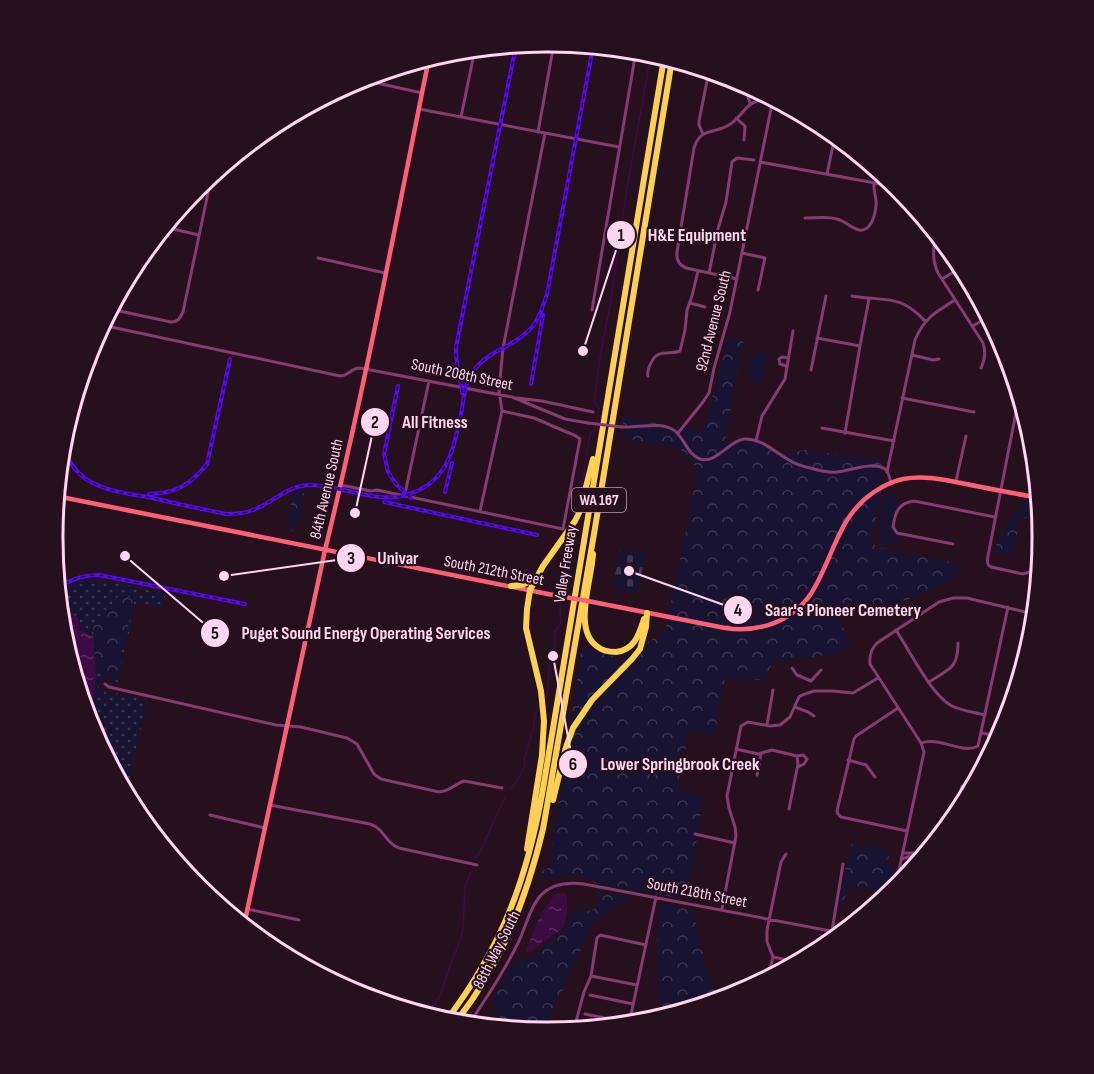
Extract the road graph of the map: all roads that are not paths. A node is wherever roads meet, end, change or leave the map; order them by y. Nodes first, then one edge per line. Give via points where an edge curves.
1 (552, 52) edge
2 (473, 59) edge
3 (634, 61) edge
4 (663, 67) edge
5 (427, 68) edge
6 (671, 69) edge
7 (707, 80) edge
8 (378, 83) edge
9 (422, 93) junction
10 (748, 96) edge
11 (759, 101) edge
12 (750, 103) junction
13 (771, 108) edge
14 (419, 110) junction
15 (461, 117) junction
16 (736, 118) junction
17 (538, 132) junction
18 (545, 133) junction
19 (703, 134) junction
20 (744, 140) dead end
21 (833, 146) edge
22 (619, 147) junction
23 (754, 160) dead end
24 (760, 162) junction
25 (827, 174) junction
26 (874, 183) junction
27 (878, 184) edge
28 (209, 190) edge
29 (804, 218) dead end
30 (174, 229) edge
31 (199, 235) junction
32 (934, 246) edge
33 (742, 253) junction
34 (318, 258) dead end
35 (698, 271) junction
36 (953, 272) edge
37 (385, 273) junction
38 (709, 273) junction
39 (737, 279) junction
40 (942, 279) junction
41 (758, 290) dead end
42 (826, 296) dead end
43 (852, 296) dead end
44 (869, 299) junction
45 (955, 300) junction
46 (690, 303) junction
47 (705, 307) dead end
48 (592, 310) dead end
49 (119, 311) edge
50 (925, 321) junction
51 (981, 321) edge
52 (973, 326) junction
53 (110, 327) edge
54 (793, 331) dead end
55 (817, 338) junction
56 (860, 346) junction
57 (911, 355) junction
58 (788, 358) junction
59 (939, 359) dead end
60 (787, 366) junction
61 (981, 368) dead end
62 (366, 369) junction
63 (811, 370) dead end
64 (648, 376) dead end
65 (429, 381) junction
66 (500, 394) junction
67 (512, 397) junction
68 (902, 398) junction
69 (502, 411) junction
70 (593, 412) dead end
71 (974, 412) dead end
72 (1016, 415) edge
73 (822, 428) dead end
74 (678, 433) junction
75 (845, 433) junction
76 (601, 436) junction
77 (966, 436) dead end
78 (756, 441) junction
79 (894, 441) junction
80 (887, 472) junction
81 (956, 482) junction
82 (891, 483) junction
83 (341, 484) junction
84 (1001, 491) junction
85 (403, 496) junction
86 (1029, 496) edge
87 (65, 498) edge
88 (480, 512) junction
89 (996, 517) junction
90 (564, 532) junction
91 (594, 534) junction
92 (953, 544) dead end
93 (325, 550) junction
94 (1030, 572) edge
95 (538, 577) junction
96 (511, 586) junction
97 (530, 590) junction
98 (1008, 607) junction
99 (1025, 612) edge
100 (647, 613) junction
101 (896, 630) junction
102 (958, 643) dead end
103 (792, 668) dead end
104 (821, 670) dead end
105 (878, 678) junction
106 (929, 682) junction
107 (105, 684) dead end
108 (773, 690) dead end
109 (795, 707) junction
110 (898, 708) junction
111 (985, 715) junction
112 (814, 716) dead end
113 (767, 725) junction
114 (287, 726) junction
115 (981, 733) junction
116 (989, 734) edge
117 (921, 743) junction
118 (736, 749) junction
119 (761, 754) junction
120 (797, 756) junction
121 (848, 760) junction
122 (798, 766) junction
123 (757, 775) dead end
124 (875, 777) dead end
125 (502, 788) dead end
126 (270, 805) junction
127 (789, 809) dead end
128 (210, 815) dead end
129 (265, 828) junction
130 (543, 829) junction
131 (907, 831) junction
132 (695, 834) dead end
133 (735, 843) junction
134 (786, 854) dead end
135 (903, 854) junction
136 (912, 854) edge
137 (911, 856) edge
138 (902, 859) junction
139 (843, 864) dead end
140 (477, 865) dead end
141 (900, 869) edge
142 (523, 876) junction
143 (549, 889) joint
144 (656, 897) junction
145 (247, 909) junction
146 (722, 909) junction
147 (246, 916) edge
148 (769, 919) junction
149 (299, 920) dead end
150 (831, 929) edge
151 (829, 931) edge
152 (646, 945) junction
153 (773, 957) junction
154 (785, 959) edge
155 (771, 967) edge
156 (591, 976) junction
157 (637, 985) junction
158 (590, 995) dead end
159 (633, 1004) junction
160 (453, 1012) edge
161 (462, 1014) edge
162 (585, 1014) dead end
163 (631, 1014) edge
164 (475, 1016) edge
165 (603, 1018) edge
166 (576, 1020) edge

1 - 17 street
2 - 15 street
3 - 22 street
4 - 76 highway, Valley Freeway / WA 167
5 - 9 main road, 84th Avenue South
6 - 91 highway, Valley Freeway / WA 167
7 - 19 street via 699,121
8 - 9 street
9 - 14 main road, 84th Avenue South
10 - 12 street
11 - 12 street
12 - 16 street
13 - 24 street, 92nd Avenue South
14 - 15 street
14 - 37 main road, 84th Avenue South
15 - 17 street
16 - 19 street via 729,125
16 - 20 street via 745,126
17 - 18 street
18 - 22 street
18 - 66 street via 503,348
19 - 35 street via 694,148 677,252 678,262
21 - 25 street
22 - 48 street
23 - 38 street via 737,158 732,162
24 - 25 street
24 - 33 street, 92nd Avenue South
25 - 26 street
26 - 27 street
26 - 29 street via 876,211 866,228 859,230 841,220 824,217
28 - 31 street
30 - 31 street
31 - 49 street via 178,320 171,322
32 - 40 street via 933,261
33 - 39 street, 92nd Avenue South
33 - 41 street via 765,258
34 - 37 street
35 - 38 street
35 - 46 street
36 - 40 street
37 - 62 main road, 84th Avenue South
38 - 39 street
39 - 74 street, 92nd Avenue South via 709,393
40 - 45 street
42 - 55 street
43 - 44 street
44 - 50 street via 906,304
44 - 56 street
45 - 50 street
45 - 52 street
46 - 47 street
46 - 64 street via 681,349 654,357
50 - 57 street
51 - 52 street
52 - 61 street via 984,347
53 - 62 street, South 208th Street via 340,376 356,368
54 - 58 street
55 - 56 street
55 - 63 street
56 - 75 street
57 - 59 street
57 - 68 street
58 - 60 street
58 - 60 street via 778,361
60 - 78 street via 784,381 761,419
62 - 65 street, South 208th Street
62 - 83 main road, 84th Avenue South
65 - 66 street, South 208th Street
65 - 85 street
66 - 67 street, South 208th Street
66 - 69 street
67 - 70 street
67 - 74 street, South 208th Street, bridge via 588,423 662,426
68 - 71 street
68 - 79 street
69 - 88 street
69 - 90 street via 534,418 580,439
72 - 84 street
73 - 75 street
74 - 78 street via 693,455 705,460 738,441
75 - 79 street
76 - 90 highway via 582,505 575,521
76 - 142 highway, Valley Freeway / WA 167 via 537,822
77 - 81 street
78 - 80 street via 817,470 838,472 868,466
79 - 80 street
80 - 82 street
81 - 82 main road via 919,477
81 - 84 main road
82 - 100 main road, South 212th Street via 871,494 853,511 811,594 785,618 764,627 740,630
83 - 85 street
83 - 93 main road, 84th Avenue South
84 - 86 main road
84 - 89 street
85 - 88 street
87 - 93 main road, South 212th Street
88 - 90 street
89 - 92 street via 914,501 903,504 896,513 893,526 899,534
89 - 94 street via 988,563 1023,574
90 - 95 highway
91 - 100 highway via 585,621 590,640 606,651 625,649 636,640
91 - 130 highway, Valley Freeway / WA 167
93 - 96 main road, South 212th Street
93 - 114 main road, 84th Avenue South
95 - 96 highway
95 - 97 highway
96 - 97 main road, South 212th Street
97 - 100 main road, South 212th Street, bridge
97 - 142 highway via 526,628 541,691 544,729
98 - 99 street
98 - 101 street via 953,598 939,602
98 - 111 street
100 - 130 highway via 640,649 592,700 573,728
101 - 105 street via 872,649 870,664
101 - 106 street
102 - 106 street via 955,663
103 - 104 street via 811,681
105 - 109 street via 853,693 814,691 802,695
105 - 110 street
106 - 111 street via 953,706
107 - 114 street
108 - 113 street
109 - 112 street
109 - 113 street via 784,723
110 - 117 street
110 - 121 street via 856,736
111 - 115 street
113 - 118 street via 743,724
114 - 125 street via 347,738 357,744 375,774 385,780 439,792 464,781
114 - 126 main road, 84th Avenue South
115 - 116 street
115 - 117 street via 977,748
117 - 131 street via 924,752
118 - 119 street
118 - 133 street via 727,796
119 - 120 street via 772,750
119 - 123 street
120 - 122 street
120 - 122 street via 807,759
121 - 124 street via 866,765
121 - 131 street via 839,816
122 - 127 street
126 - 129 main road, 84th Avenue South
126 - 140 street via 370,824 399,849
128 - 129 street
129 - 145 main road, 84th Avenue South
130 - 161 highway, Valley Freeway / WA 167 via 531,877 511,930
131 - 135 street
132 - 133 street
133 - 146 street
134 - 148 street
135 - 136 street
135 - 138 street
137 - 138 street
138 - 141 street
139 - 150 street
142 - 160 highway, Valley Freeway / WA 167 via 491,953
143 - 144 street, South 218th Street via 572,883
143 - 164 street, 88th Way South via 536,902 501,975
144 - 146 street, South 218th Street
144 - 152 street
145 - 147 main road, 84th Avenue South
145 - 149 street
146 - 148 street, South 218th Street
148 - 151 street, South 218th Street
148 - 153 street via 766,936
152 - 156 street via 600,935
152 - 157 street
153 - 154 street
153 - 155 street
156 - 157 street
156 - 166 street
157 - 159 street
158 - 159 street
159 - 163 street
162 - 165 street

